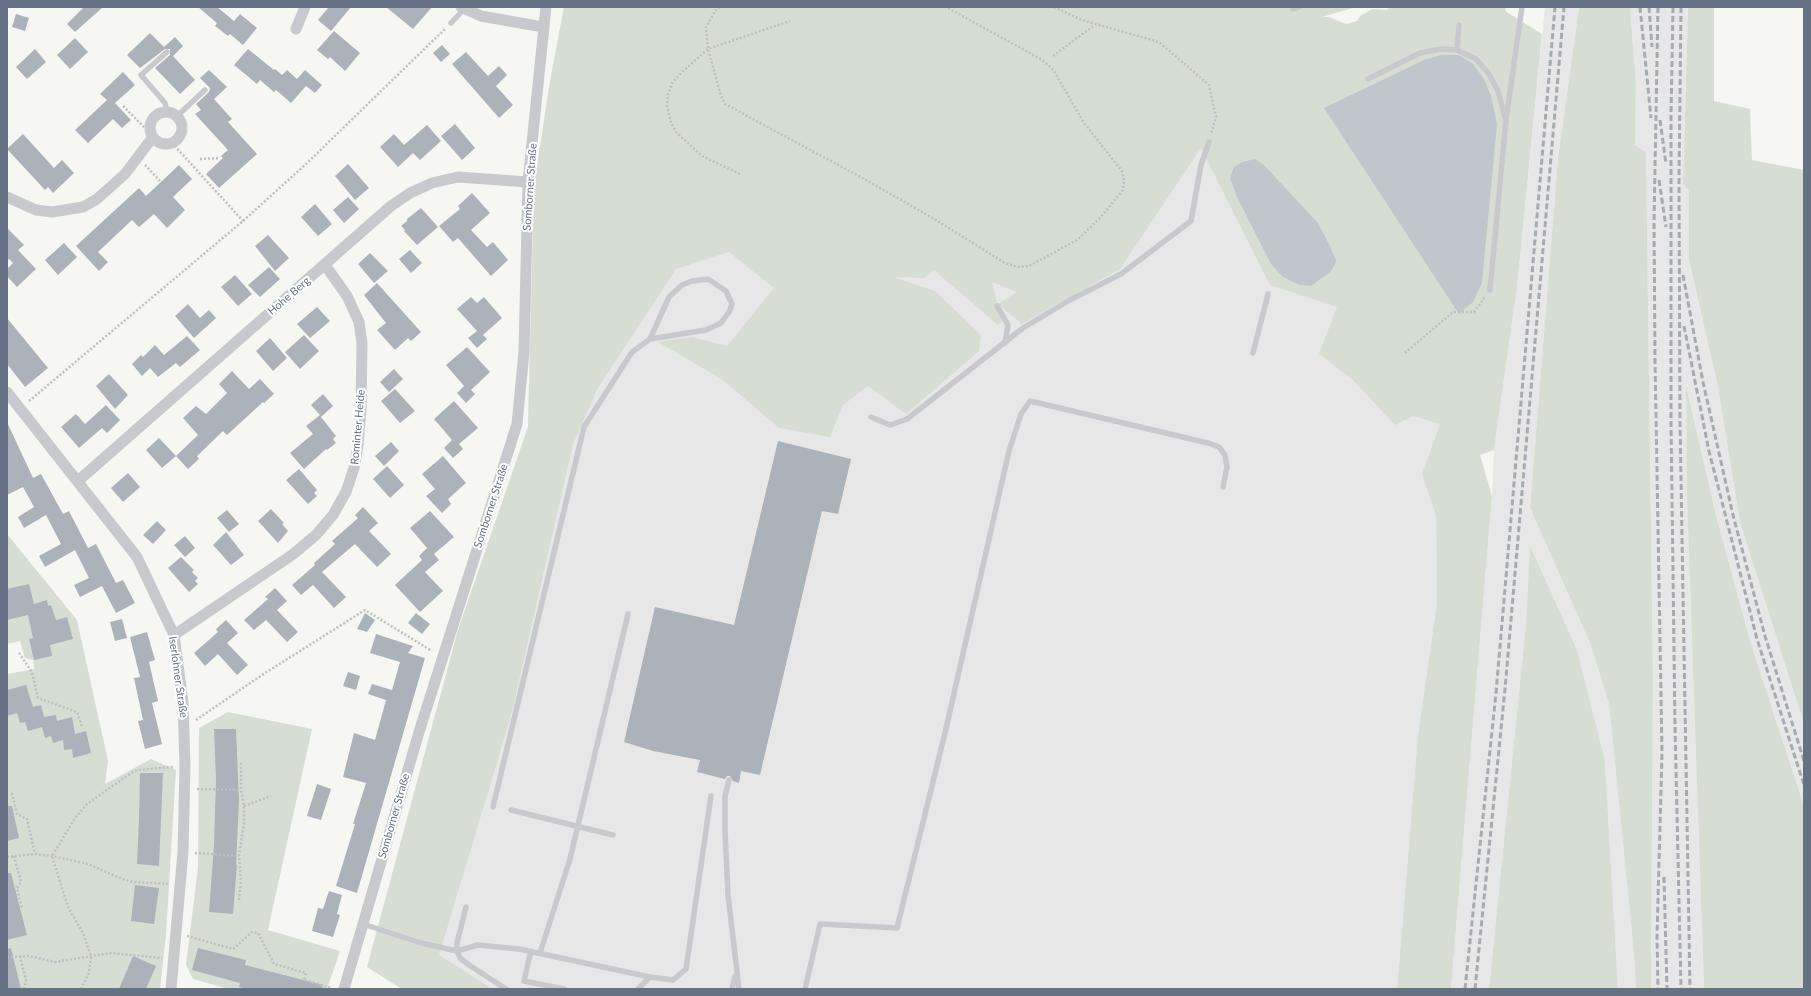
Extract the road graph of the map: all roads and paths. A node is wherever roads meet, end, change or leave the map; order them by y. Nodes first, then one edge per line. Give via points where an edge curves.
1 (304, 7) edge
2 (546, 7) edge
3 (720, 7) edge
4 (946, 7) edge
5 (1054, 7) edge
6 (1299, 7) edge
7 (1522, 7) edge
8 (462, 8) edge
9 (1293, 9) dead end
10 (790, 21) dead end
11 (451, 23) dead end
12 (1097, 24) junction
13 (1459, 25) dead end
14 (543, 26) junction
15 (296, 28) dead end
16 (441, 33) dead end
17 (708, 49) junction
18 (1457, 50) junction
19 (167, 52) dead end
20 (1053, 56) dead end
21 (1368, 79) dead end
22 (205, 90) dead end
23 (123, 106) dead end
24 (172, 114) junction
25 (1506, 120) junction
26 (151, 135) junction
27 (1209, 142) joint
28 (172, 143) junction
29 (138, 157) junction
30 (220, 158) dead end
31 (200, 159) dead end
32 (740, 174) dead end
33 (160, 181) dead end
34 (528, 182) junction
35 (7, 197) edge
36 (244, 221) junction
37 (324, 265) junction
38 (1490, 290) joint
39 (1268, 294) dead end
40 (997, 306) dead end
41 (650, 339) junction
42 (1004, 343) junction
43 (1253, 353) dead end
44 (1405, 353) dead end
45 (7, 392) edge
46 (20, 409) junction
47 (870, 417) dead end
48 (78, 481) junction
49 (1223, 487) dead end
50 (628, 614) dead end
51 (174, 634) junction
52 (20, 653) dead end
53 (442, 658) junction
54 (185, 724) junction
55 (82, 727) dead end
56 (241, 763) dead end
57 (185, 766) junction
58 (729, 780) dead end
59 (184, 788) junction
60 (241, 790) junction
61 (12, 793) dead end
62 (271, 796) dead end
63 (711, 796) dead end
64 (244, 806) junction
65 (493, 807) dead end
66 (511, 810) dead end
67 (578, 826) junction
68 (613, 835) dead end
69 (183, 852) junction
70 (35, 854) junction
71 (14, 856) junction
72 (52, 856) junction
73 (239, 856) junction
74 (7, 857) edge
75 (180, 885) junction
76 (239, 900) dead end
77 (466, 907) dead end
78 (22, 908) dead end
79 (363, 924) junction
80 (203, 941) dead end
81 (458, 951) junction
82 (531, 951) junction
83 (540, 953) junction
84 (20, 956) junction
85 (91, 956) junction
86 (7, 957) edge
87 (173, 960) junction
88 (736, 972) junction
89 (650, 977) junction
90 (328, 986) dead end
91 (24, 989) edge
92 (81, 989) edge
93 (171, 989) edge
94 (344, 989) edge
95 (506, 989) edge
96 (564, 989) edge
97 (638, 989) edge
98 (732, 989) edge
99 (739, 989) edge
100 (805, 989) edge

1 - 15 street
2 - 14 street, Somborner Straße
3 - 17 path via 706,27
4 - 17 path via 1047,64 1054,71 1084,123 1122,171 1123,190 1091,228 1076,240 1028,266 1018,267 1005,263 866,180 728,107 721,96
5 - 12 path
6 - 9 lane
7 - 25 lane
8 - 11 lane
8 - 14 street via 481,16
10 - 17 path
12 - 20 path
12 - 27 path via 1159,42 1209,85 1216,117
13 - 18 lane
14 - 34 street, Somborner Straße
16 - 36 path
17 - 32 path via 672,83 667,106 670,118 677,133 702,156
18 - 21 lane via 1420,53
18 - 25 lane via 1476,59 1489,74 1498,91
19 - 24 lane via 141,75
22 - 24 lane
23 - 26 path
24 - 26 street via 155,116 150,125
24 - 28 street via 181,124 182,130
25 - 38 lane
26 - 28 street via 160,143
26 - 29 street
27 - 42 lane via 1201,165 1191,221 1121,274 1070,300 1023,328
28 - 36 path
29 - 33 path
29 - 35 street via 111,187 83,207 52,212 36,210
30 - 31 path
34 - 37 street, Hohe Berg via 458,177 432,183 410,193 391,206
34 - 53 street, Somborner Straße via 524,352 517,424
36 - 46 path
37 - 48 street, Hohe Berg
37 - 51 street, Rominter Heide via 347,296 359,322 362,343 358,446 346,492 333,515 316,535 292,555
38 - 44 path via 1474,312 1453,312
39 - 43 lane
40 - 42 lane via 1008,326
41 - 41 lane via 669,297 682,285 708,279 726,291 732,304 721,323 706,330
41 - 65 lane via 632,352 584,427
42 - 47 lane via 907,419 890,425
45 - 46 street, Iserlohner Straße
46 - 48 street, Iserlohner Straße
48 - 51 street, Iserlohner Straße via 137,557
49 - 100 lane via 1228,467 1225,455 1219,447 1030,401 1021,414 1009,451 897,928 820,924
50 - 67 lane
51 - 54 street, Iserlohner Straße
52 - 55 path via 32,672 38,698 77,712
53 - 54 path via 365,610 262,675 210,712 192,723
53 - 79 street, Somborner Straße
54 - 57 street, Iserlohner Straße
56 - 60 path
57 - 59 street, Iserlohner Straße
57 - 72 path via 130,773 80,810
58 - 88 lane via 725,796 725,830 728,895
59 - 60 path
59 - 69 street, Iserlohner Straße
60 - 64 path
61 - 70 path via 17,814 27,819
62 - 64 path
63 - 89 lane via 686,969 673,980
64 - 73 path
66 - 67 lane
67 - 68 lane
67 - 83 lane
69 - 73 path
69 - 75 street, Iserlohner Straße
70 - 71 path
70 - 72 path
71 - 74 path
71 - 78 path
72 - 75 path via 88,864 133,882
72 - 85 path via 68,907 83,933
73 - 76 path
75 - 87 street, Iserlohner Straße
77 - 81 lane via 459,932
79 - 81 lane via 421,943
79 - 94 street, Somborner Straße
80 - 90 path via 234,949 252,932 258,933 274,964 306,974 304,980
81 - 82 lane via 478,945
81 - 95 lane via 460,958
82 - 83 lane
82 - 96 lane via 524,981
83 - 89 lane
84 - 85 path via 55,962
84 - 86 path
84 - 91 path via 26,980
85 - 87 path via 111,953 132,954
85 - 92 path via 89,973
87 - 93 street, Iserlohner Straße
88 - 98 lane
88 - 99 lane
89 - 97 lane

